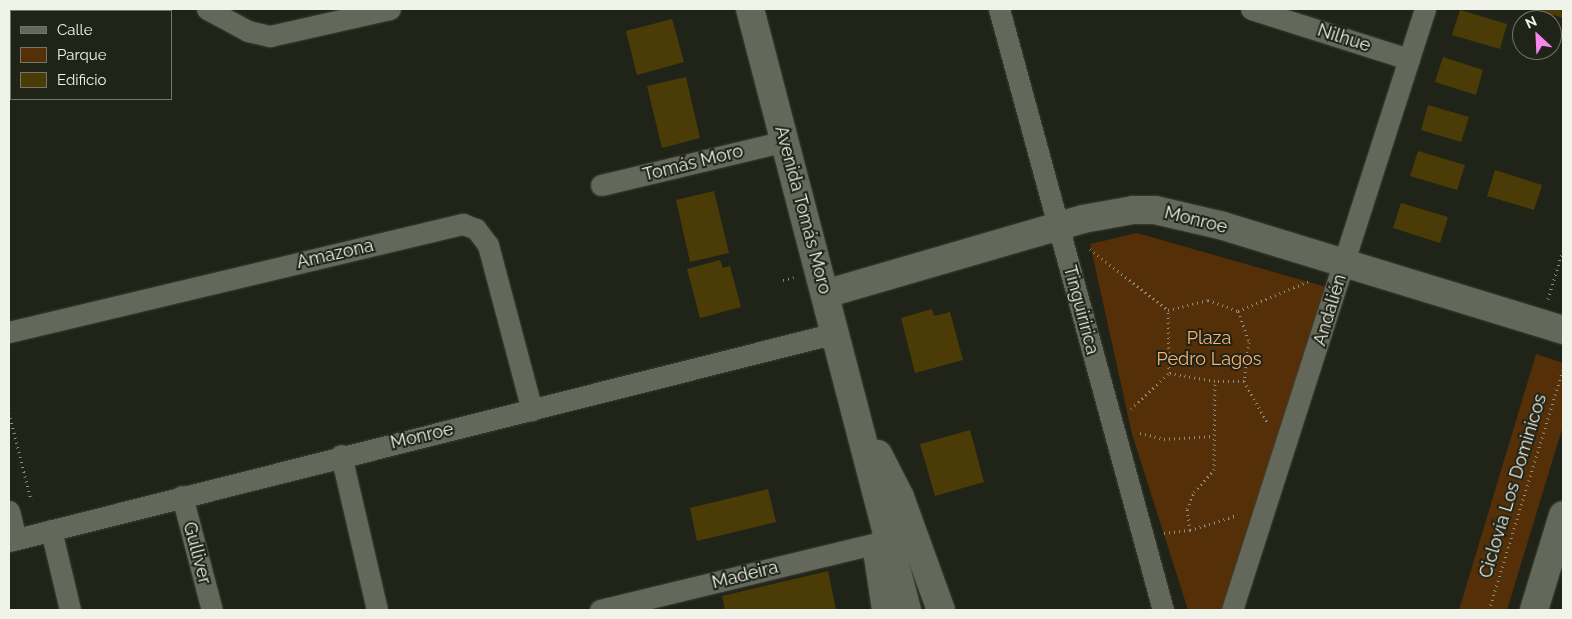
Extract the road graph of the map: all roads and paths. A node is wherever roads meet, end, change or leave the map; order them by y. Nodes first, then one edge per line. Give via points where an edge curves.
1 (207, 9) edge
2 (390, 9) edge
3 (750, 9) edge
4 (999, 9) edge
5 (1251, 9) edge
6 (1425, 9) edge
7 (1409, 59) junction
8 (786, 141) junction
9 (601, 185) dead end
10 (1059, 228) junction
11 (1086, 246) dead end
12 (1563, 250) edge
13 (1344, 263) junction
14 (1313, 279) dead end
15 (825, 294) junction
16 (1547, 302) dead end
17 (1168, 310) junction
18 (1238, 311) junction
19 (1563, 330) edge
20 (9, 332) edge
21 (836, 333) junction
22 (1563, 370) edge
23 (1169, 373) junction
24 (1215, 381) junction
25 (1244, 381) junction
26 (532, 410) junction
27 (856, 411) junction
28 (9, 413) edge
29 (1112, 426) junction
30 (1214, 436) junction
31 (1286, 449) junction
32 (342, 455) junction
33 (182, 496) junction
34 (1268, 508) junction
35 (9, 511) edge
36 (1563, 515) edge
37 (1190, 530) junction
38 (45, 531) junction
39 (1142, 536) junction
40 (12, 540) edge
41 (882, 541) junction
42 (70, 610) edge
43 (212, 610) edge
44 (377, 610) edge
45 (600, 610) edge
46 (886, 610) edge
47 (907, 610) edge
48 (941, 610) edge
49 (1162, 610) edge
50 (1232, 610) edge
51 (1489, 610) edge
52 (1534, 610) edge

1 - 2 street via 248,31 270,36
3 - 8 main road, Avenida Tomás Moro
4 - 10 street, Tinguiririca
5 - 7 street, Nilhue
6 - 7 street, Andalién
7 - 13 street, Andalién
8 - 9 street, Tomás Moro
8 - 15 main road, Avenida Tomás Moro
10 - 13 main road, Monroe via 1107,213 1155,210 1204,221
10 - 15 main road, Monroe
10 - 29 street, Tinguiririca
11 - 17 path
12 - 16 path
13 - 19 main road, Monroe
13 - 31 street, Andalién
14 - 18 path
15 - 21 main road, Avenida Tomás Moro
17 - 18 path via 1208,300
17 - 23 path
18 - 25 path via 1249,342
20 - 26 street, Amazona via 463,224 476,229 488,245
21 - 26 street, Monroe
21 - 27 main road, Avenida Tomás Moro
22 - 51 path, Ciclovía Los Dominicos
23 - 24 path
23 - 29 path
24 - 25 path
24 - 30 path
25 - 31 path
26 - 32 street, Monroe
27 - 41 main road, Avenida Tomás Moro
27 - 48 main road, Avenida Tomás Moro via 900,497
28 - 38 path
29 - 30 path via 1164,439
29 - 39 street, Tinguiririca
30 - 37 path via 1214,470 1194,492 1187,509
31 - 34 street, Andalién
32 - 33 street, Monroe
32 - 44 street
33 - 38 street, Monroe
33 - 43 street, Gulliver
34 - 37 path
34 - 50 street, Andalién
35 - 40 street
36 - 52 main road
37 - 39 path
38 - 40 street, Monroe
38 - 42 street
39 - 49 street, Tinguiririca
41 - 45 street, Madeira
41 - 46 main road, Avenida Tomás Moro
41 - 47 main road, Avenida Tomás Moro

